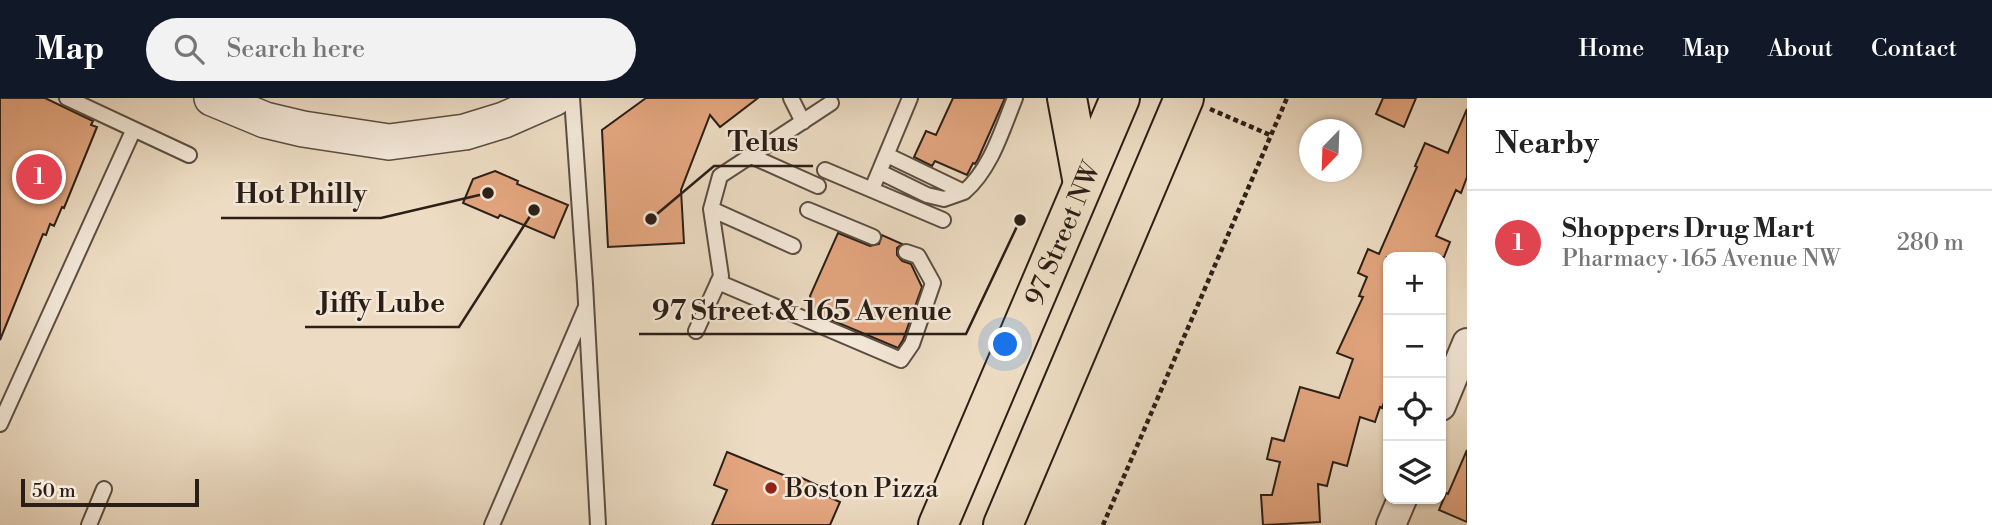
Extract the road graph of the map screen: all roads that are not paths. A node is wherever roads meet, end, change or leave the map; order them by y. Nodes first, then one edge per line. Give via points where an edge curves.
1 (66, 98) edge
2 (212, 98) edge
3 (554, 98) edge
4 (572, 98) edge
5 (791, 98) edge
6 (910, 98) edge
7 (1015, 98) edge
8 (1068, 98) edge
9 (1120, 98) edge
10 (1184, 98) edge
11 (831, 103) dead end
12 (803, 122) junction
13 (133, 131) junction
14 (188, 155) dead end
15 (887, 155) junction
16 (751, 156) junction
17 (825, 170) dead end
18 (880, 172) junction
19 (1083, 184) junction
20 (818, 186) dead end
21 (872, 189) junction
22 (964, 192) junction
23 (711, 209) junction
24 (808, 210) dead end
25 (943, 219) dead end
26 (873, 237) dead end
27 (793, 246) dead end
28 (906, 251) dead end
29 (718, 282) junction
30 (586, 304) junction
31 (696, 331) dead end
32 (1467, 343) edge
33 (1446, 394) edge
34 (0, 424) edge
35 (104, 489) dead end
36 (1400, 504) edge
37 (89, 525) edge
38 (492, 525) edge
39 (598, 525) edge
40 (938, 525) edge
41 (1003, 525) edge
42 (1391, 525) edge

1 - 13 lane
2 - 3 street via 303,130 389,142 465,131
4 - 30 lane
5 - 12 lane
6 - 15 lane
7 - 22 lane via 991,155 976,182
8 - 19 main road
9 - 19 main road, 97 Street NW
10 - 41 main road
11 - 12 lane
12 - 16 lane
13 - 14 lane
13 - 34 lane
15 - 18 lane
15 - 22 lane
16 - 20 lane
16 - 23 lane via 720,176
17 - 21 lane
18 - 21 lane
18 - 22 lane via 927,195 944,199
19 - 40 main road, 97 Street NW
21 - 25 lane
23 - 27 lane
23 - 29 lane via 721,276
24 - 26 lane
28 - 29 lane via 918,256 933,283 912,344 901,360
29 - 31 lane
30 - 38 lane
30 - 39 lane
32 - 33 street
35 - 37 lane
36 - 42 street

